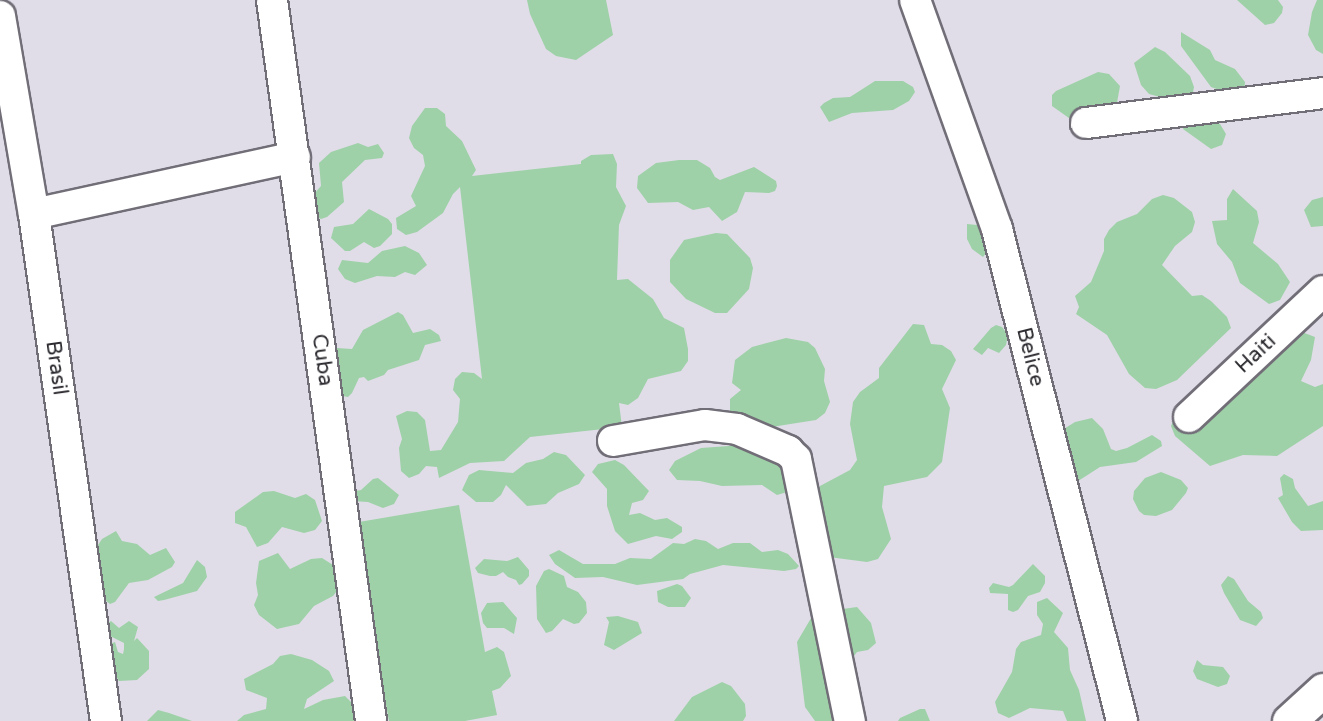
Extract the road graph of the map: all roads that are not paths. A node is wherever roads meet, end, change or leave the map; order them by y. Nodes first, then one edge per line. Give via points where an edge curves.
1 (272, 0) edge
2 (915, 0) edge
3 (0, 16) edge
4 (1323, 93) edge
5 (1086, 123) dead end
6 (295, 157) junction
7 (34, 214) junction
8 (1323, 291) edge
9 (1189, 417) dead end
10 (613, 441) dead end
11 (1323, 690) edge
12 (106, 721) edge
13 (371, 721) edge
14 (850, 721) edge
15 (1122, 721) edge
16 (1289, 721) edge

1 - 6 street, Cuba
2 - 15 street, Belice via 997,229
3 - 7 street, Brasil
4 - 5 street
6 - 7 street
6 - 13 street, Cuba
7 - 12 street, Brasil
8 - 9 street, Haiti
10 - 14 street via 705,425 737,429 788,450 796,459
11 - 16 street

